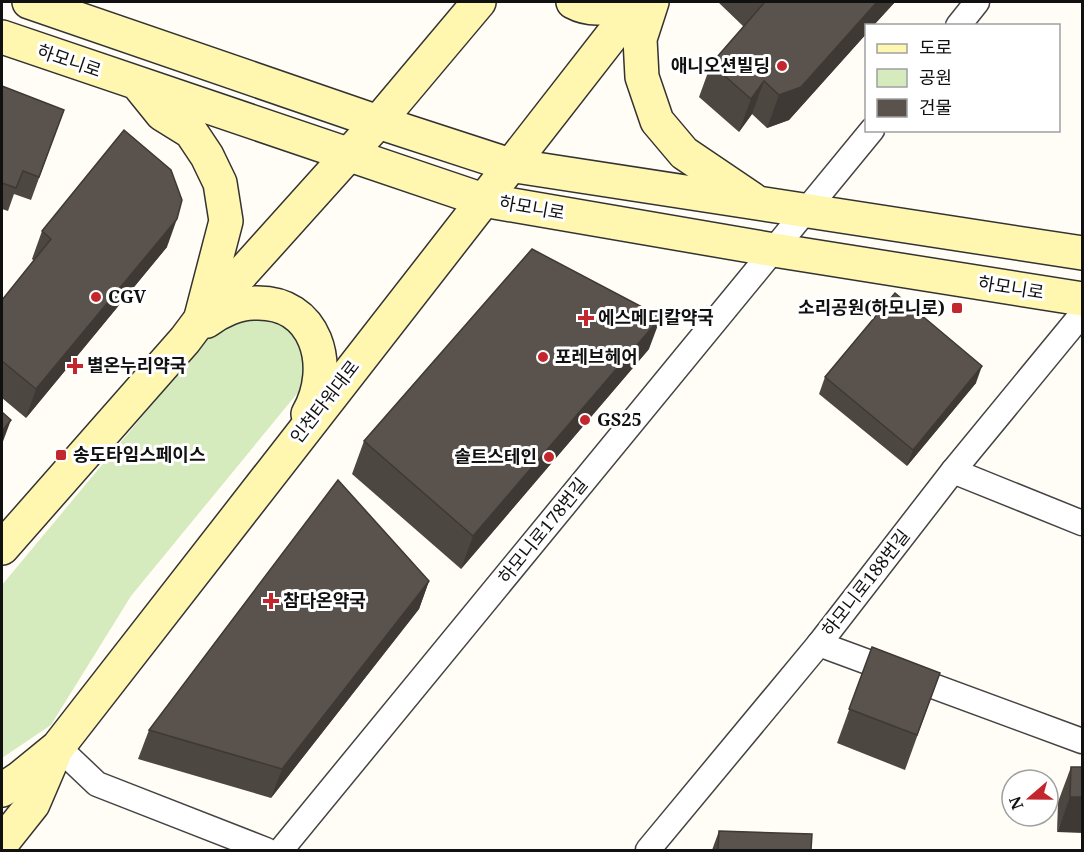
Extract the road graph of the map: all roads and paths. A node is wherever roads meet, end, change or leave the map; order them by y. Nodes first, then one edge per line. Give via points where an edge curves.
1 (29, 2) edge
2 (479, 2) edge
3 (573, 2) edge
4 (624, 2) edge
5 (639, 2) edge
6 (652, 2) edge
7 (977, 2) edge
8 (960, 24) edge
9 (2, 37) edge
10 (138, 84) junction
11 (378, 123) junction
12 (870, 132) edge
13 (350, 154) junction
14 (510, 165) junction
15 (483, 200) junction
16 (758, 203) junction
17 (806, 211) junction
18 (774, 250) junction
19 (1083, 253) edge
20 (1083, 299) edge
21 (1083, 314) edge
22 (192, 330) junction
23 (284, 455) junction
24 (953, 471) junction
25 (1083, 523) edge
26 (2, 548) edge
27 (819, 644) junction
28 (1083, 741) edge
29 (58, 747) junction
30 (2, 790) edge
31 (2, 843) edge
32 (266, 850) edge
33 (281, 850) edge
34 (648, 850) edge

1 - 11 main road
2 - 11 main road
3 - 4 main road via 593,9
5 - 14 main road, 인천타워대로
6 - 16 main road via 640,39 642,77 657,121 684,153
7 - 8 street
9 - 10 main road, 하모니로
10 - 13 main road, 하모니로
10 - 22 main road via 162,114 191,132 220,183 226,221
11 - 13 main road
11 - 14 main road
12 - 17 street, 하모니로178번길
13 - 15 main road, 하모니로
13 - 22 main road
14 - 15 main road, 인천타워대로
14 - 16 main road
15 - 18 main road, 하모니로
15 - 23 main road, 인천타워대로
16 - 17 main road
17 - 18 street, 하모니로178번길
17 - 19 main road
18 - 20 main road, 하모니로
18 - 33 street, 하모니로178번길
21 - 24 street, 하모니로188번길
22 - 23 main road via 232,307 248,303 270,302 301,318 313,335 320,356 318,393
22 - 26 main road
23 - 29 main road, 인천타워대로
24 - 25 street
24 - 27 street, 하모니로188번길
27 - 28 street
27 - 34 street, 하모니로188번길
29 - 30 main road, 인천타워대로
29 - 31 main road via 33,804
29 - 32 street via 97,784

